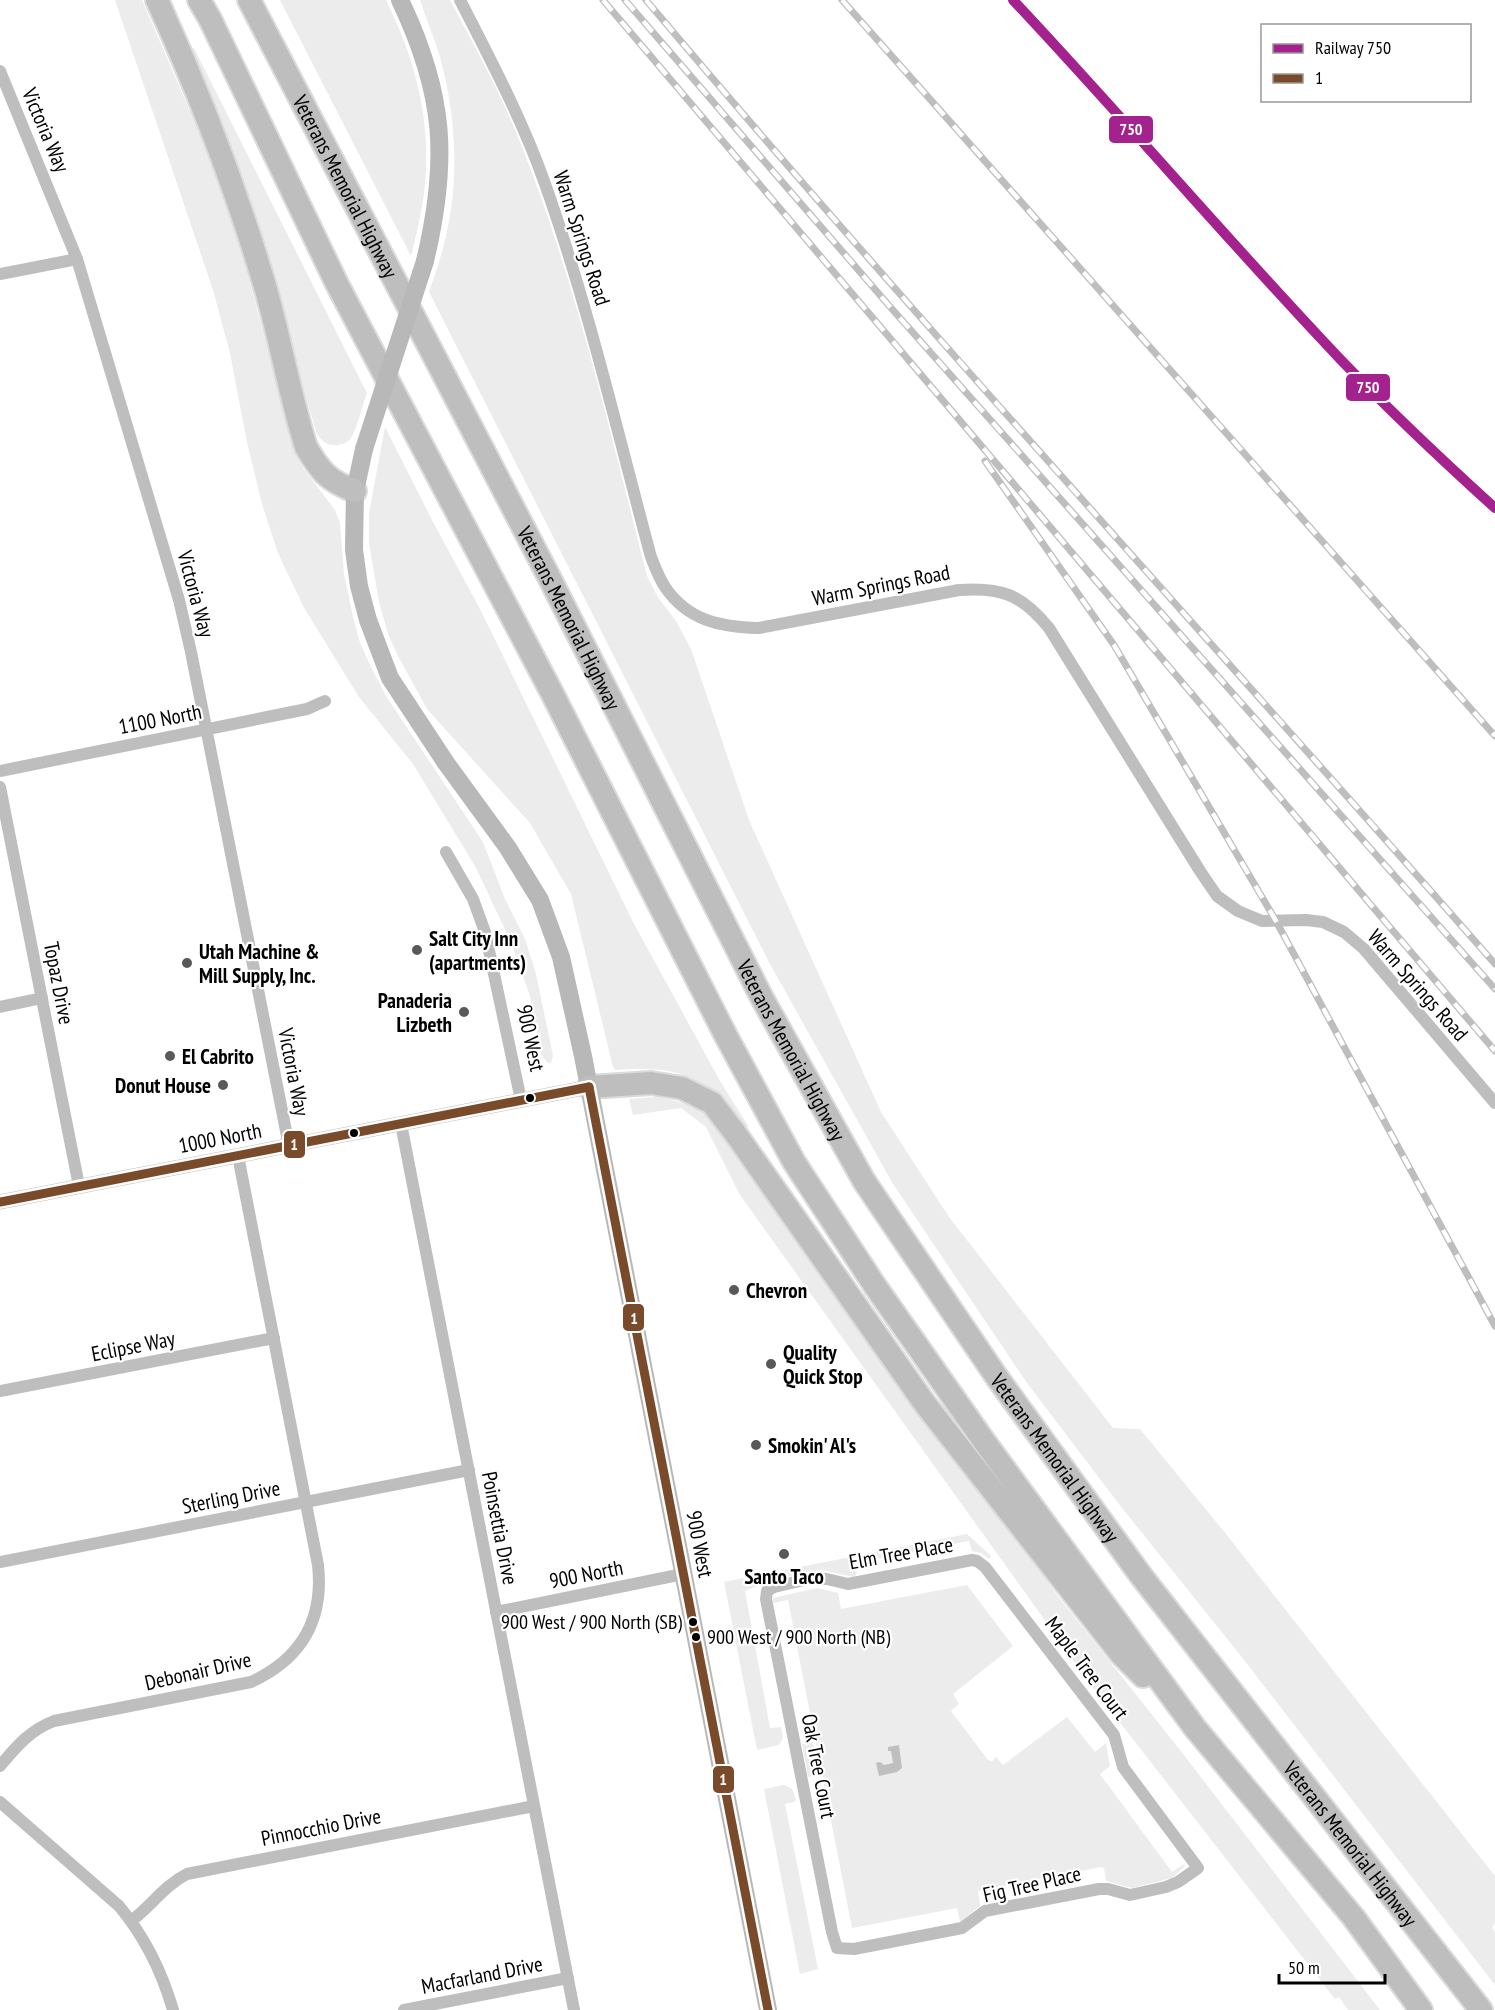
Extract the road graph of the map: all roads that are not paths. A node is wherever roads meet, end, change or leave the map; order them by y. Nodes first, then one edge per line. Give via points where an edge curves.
1 (157, 0) edge
2 (199, 0) edge
3 (249, 0) edge
4 (400, 0) edge
5 (460, 0) edge
6 (0, 71) edge
7 (77, 259) junction
8 (0, 274) edge
9 (355, 491) junction
10 (325, 701) dead end
11 (206, 729) junction
12 (0, 771) edge
13 (0, 787) edge
14 (446, 852) dead end
15 (42, 998) junction
16 (0, 1007) edge
17 (589, 1087) junction
18 (521, 1100) junction
19 (1495, 1103) edge
20 (401, 1124) junction
21 (289, 1146) junction
22 (238, 1155) junction
23 (79, 1186) junction
24 (0, 1202) edge
25 (274, 1338) junction
26 (0, 1391) edge
27 (469, 1470) junction
28 (306, 1502) junction
29 (972, 1560) joint
30 (0, 1562) edge
31 (683, 1574) junction
32 (767, 1591) joint
33 (496, 1612) junction
34 (1195, 1728) junction
35 (0, 1767) edge
36 (0, 1802) edge
37 (534, 1806) junction
38 (1198, 1868) joint
39 (131, 1921) junction
40 (837, 1948) joint
41 (568, 1978) junction
42 (173, 2010) edge
43 (404, 2010) edge
44 (574, 2010) edge
45 (768, 2010) edge
46 (1421, 2010) edge
47 (1481, 2010) edge

1 - 9 highway via 226,165 264,284 306,447 327,477
2 - 34 highway, Veterans Memorial Highway via 336,284 794,1162 979,1435
3 - 47 highway, Veterans Memorial Highway via 538,554 762,998 864,1181 996,1376 1142,1576
4 - 9 main road, 900 West, bridge via 414,29 434,92 439,123 439,186 425,261 364,449
5 - 19 street, Warm Springs Road via 495,67 543,179 579,287 651,557 663,586 675,601 708,622 759,628 982,588 1034,609 1217,896 1262,921 1323,922 1344,932 1364,949
6 - 7 street, Victoria Way
7 - 8 street
7 - 11 street, Victoria Way via 179,600
9 - 17 main road, 900 West via 354,550 359,586 390,678 540,900 561,957
10 - 11 street, 1100 North via 306,710
11 - 12 street, 1100 North
11 - 21 street, Victoria Way
13 - 15 street, Topaz Drive
14 - 18 street, 900 West via 473,899 485,932
15 - 16 street
15 - 23 street, Topaz Drive
17 - 18 street, 1000 North
17 - 31 main road, 900 West
17 - 34 highway via 651,1083 682,1088 712,1103 925,1404 1021,1530 1121,1654
18 - 20 street, 1000 North
20 - 21 street, 1000 North
20 - 27 street, Poinsettia Drive
21 - 22 street, 1000 North
22 - 23 street, 1000 North
22 - 25 street
23 - 24 street, 1000 North
25 - 26 street, Eclipse Way
25 - 28 street
27 - 28 street, Sterling Drive
27 - 33 street, Poinsettia Drive
28 - 30 street, Sterling Drive
28 - 35 street, Debonair Drive via 318,1565 319,1595 303,1640 280,1665 266,1675 238,1685 54,1721 33,1731
29 - 32 street, Elm Tree Place via 848,1584 813,1578
29 - 38 street, Maple Tree Court via 985,1567 1114,1735 1122,1767
31 - 33 street, 900 North
31 - 45 main road, 900 West
32 - 40 street, Oak Tree Court
33 - 37 street, Poinsettia Drive
34 - 46 highway, Veterans Memorial Highway via 1353,1918
36 - 39 street via 106,1894
37 - 39 street, Pinnocchio Drive via 187,1874
37 - 41 street, Poinsettia Drive
38 - 40 street, Fig Tree Place via 1166,1887 1130,1894 1099,1889 985,1911 959,1929 854,1949
39 - 42 street via 164,1978
41 - 43 street, Macfarland Drive
41 - 44 street, Poinsettia Drive

